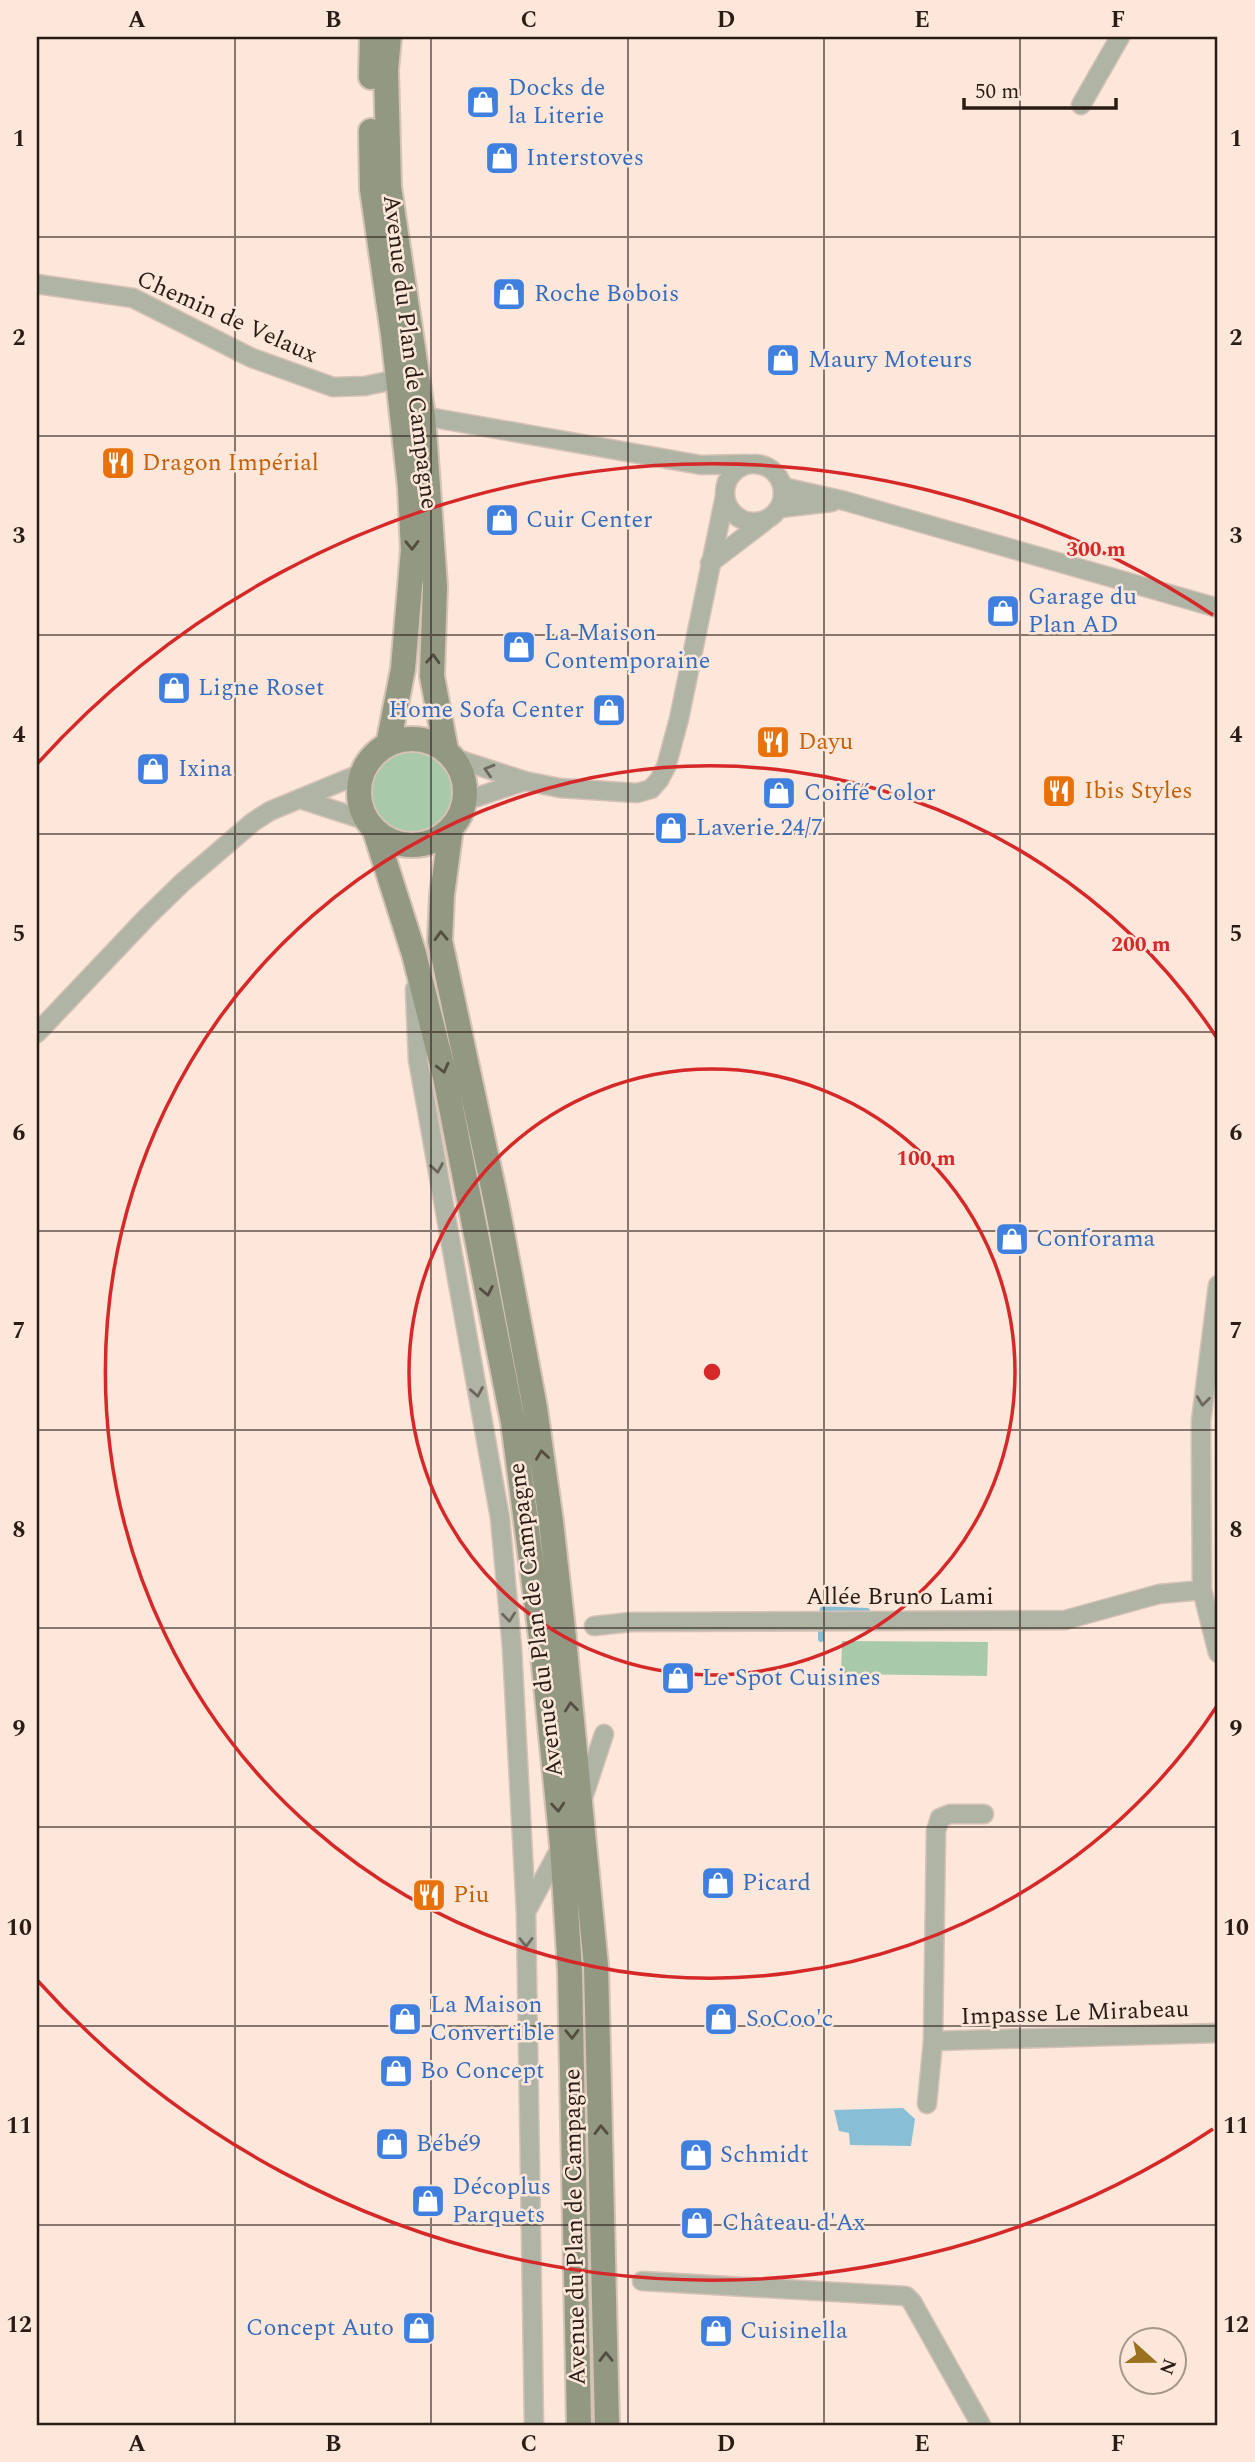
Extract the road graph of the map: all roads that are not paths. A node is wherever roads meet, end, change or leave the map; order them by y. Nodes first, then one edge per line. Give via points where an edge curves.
1 (372, 37) edge
2 (389, 37) edge
3 (1120, 37) edge
4 (1081, 105) dead end
5 (37, 284) edge
6 (398, 379) junction
7 (423, 416) junction
8 (747, 464) junction
9 (701, 465) junction
10 (783, 486) junction
11 (726, 489) junction
12 (845, 501) junction
13 (780, 508) junction
14 (765, 520) junction
15 (710, 563) junction
16 (1218, 608) edge
17 (388, 745) junction
18 (450, 754) junction
19 (362, 772) junction
20 (525, 781) junction
21 (300, 799) junction
22 (465, 802) junction
23 (371, 826) junction
24 (451, 828) junction
25 (414, 954) junction
26 (37, 1033) edge
27 (1218, 1284) edge
28 (1202, 1590) junction
29 (594, 1626) dead end
30 (1218, 1653) edge
31 (604, 1734) dead end
32 (580, 1805) junction
33 (984, 1814) dead end
34 (562, 1845) junction
35 (526, 1913) junction
36 (1218, 2033) edge
37 (933, 2041) junction
38 (927, 2104) dead end
39 (642, 2281) dead end
40 (534, 2425) edge
41 (579, 2425) edge
42 (607, 2425) edge
43 (981, 2425) edge

1 - 6 main road, Avenue du Plan de Campagne via 372,189
2 - 7 main road, Avenue du Plan de Campagne via 389,187
3 - 4 street
5 - 6 street, Chemin de Velaux via 133,298 252,358 325,385 365,386
6 -> 17 main road, Avenue du Plan de Campagne via 410,487 412,563 403,669
7 - 9 street
18 -> 7 main road, Avenue du Plan de Campagne via 432,676 435,586
8 - 9 street
8 - 10 street via 766,466
8 - 11 street via 738,468
9 - 11 street
10 - 12 street
10 - 13 street
11 - 14 street via 732,513 739,519
11 - 15 street
12 - 13 street
12 - 16 street
13 - 14 street
14 - 15 street
15 - 20 street via 679,719 660,780 637,793
17 - 18 main road via 413,738 431,741
17 - 19 main road
20 -> 18 street
18 - 22 main road via 462,771
19 - 21 street
19 - 23 main road via 361,806
20 - 22 street
21 - 23 street
21 - 26 street via 253,822 183,882
22 - 24 main road
23 - 24 main road via 405,845 430,842
23 - 25 main road, Avenue du Plan de Campagne
32 -> 24 main road, Avenue du Plan de Campagne via 535,1408 440,941
25 -> 34 main road, Avenue du Plan de Campagne via 445,1077 513,1422
25 -> 35 street via 418,1060 500,1518 513,1661
27 -> 28 street via 1201,1421
28 - 29 street, Allée Bruno Lami via 1159,1594 1065,1620 632,1622
28 - 30 street
31 - 32 street
42 -> 32 main road, Avenue du Plan de Campagne via 596,1966
33 - 37 street, Impasse Le Mirabeau via 950,1814 940,1818 936,1831
34 - 35 street
34 -> 41 main road, Avenue du Plan de Campagne via 570,1971
35 -> 40 street
36 - 37 street, Impasse Le Mirabeau
37 - 38 street, Impasse Le Mirabeau
39 - 43 street via 906,2296

